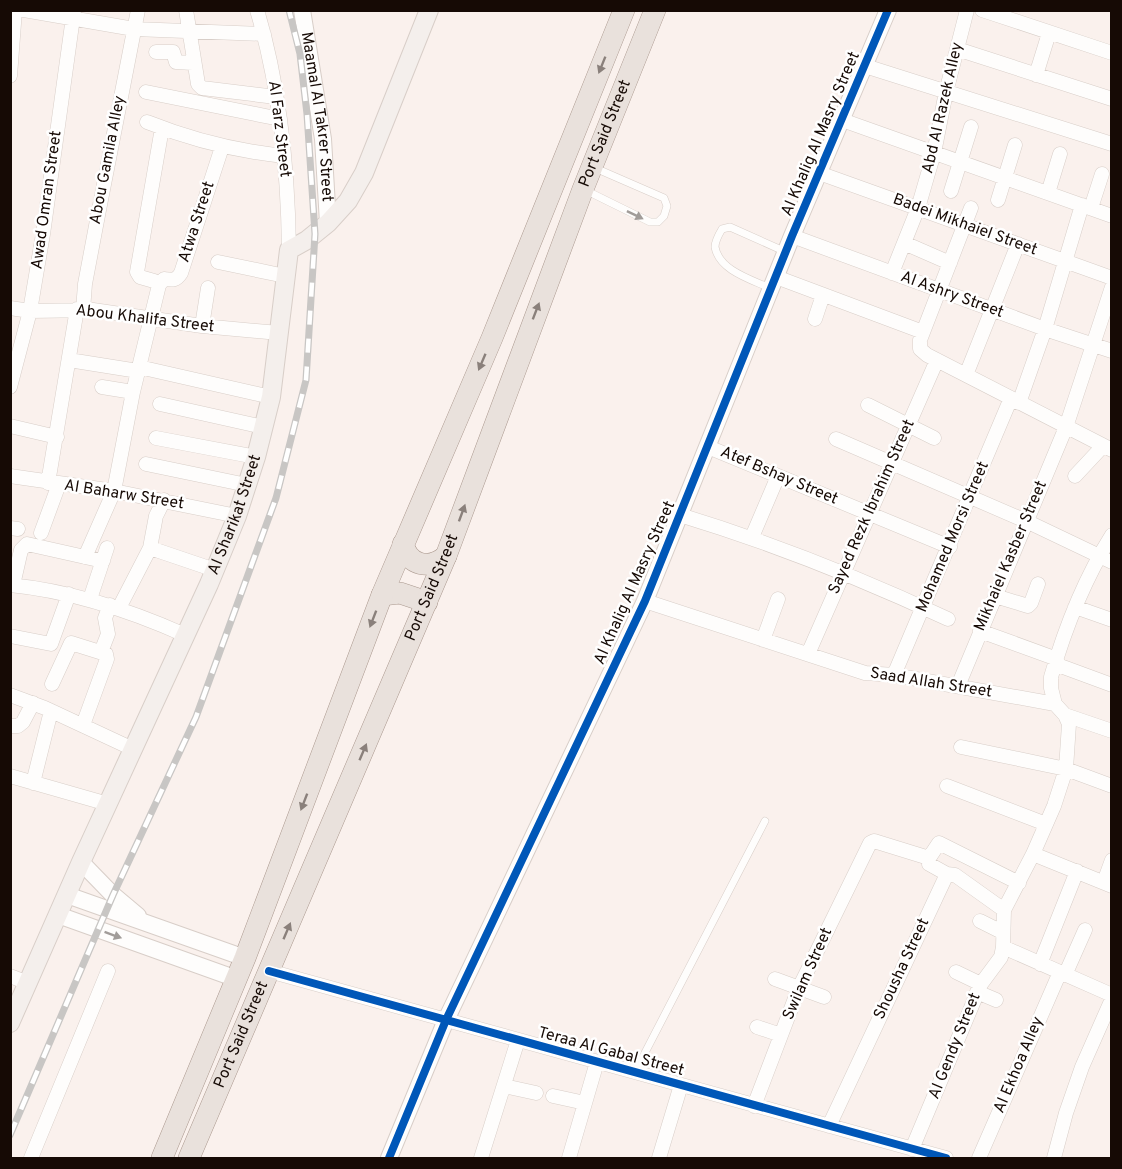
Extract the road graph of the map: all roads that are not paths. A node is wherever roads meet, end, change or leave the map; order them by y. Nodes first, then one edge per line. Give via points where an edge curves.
1 (15, 10) edge
2 (24, 10) edge
3 (138, 10) edge
4 (186, 10) edge
5 (257, 10) edge
6 (302, 10) edge
7 (429, 10) edge
8 (624, 10) edge
9 (655, 10) edge
10 (888, 10) edge
11 (968, 10) edge
12 (982, 10) edge
13 (73, 15) edge
14 (134, 29) junction
15 (189, 31) junction
16 (1050, 33) junction
17 (264, 34) junction
18 (957, 49) junction
19 (156, 52) dead end
20 (1112, 53) edge
21 (193, 63) junction
22 (865, 66) junction
23 (1036, 75) junction
24 (10, 76) edge
25 (146, 92) dead end
26 (946, 92) junction
27 (276, 97) junction
28 (1112, 99) edge
29 (280, 119) junction
30 (842, 120) junction
31 (147, 122) dead end
32 (971, 127) dead end
33 (162, 128) junction
34 (1112, 144) edge
35 (1015, 145) dead end
36 (222, 147) junction
37 (934, 153) junction
38 (1060, 154) dead end
39 (284, 156) junction
40 (960, 162) junction
41 (592, 167) junction
42 (819, 173) junction
43 (1102, 174) dead end
44 (1005, 178) junction
45 (583, 189) junction
46 (951, 191) dead end
47 (1048, 193) junction
48 (998, 200) dead end
49 (1087, 207) junction
50 (918, 208) junction
51 (971, 208) dead end
52 (1112, 216) edge
53 (328, 224) junction
54 (965, 225) junction
55 (792, 236) junction
56 (904, 243) junction
57 (1017, 244) junction
58 (289, 250) junction
59 (786, 252) junction
60 (218, 261) dead end
61 (1066, 261) junction
62 (950, 263) junction
63 (892, 273) junction
64 (285, 276) junction
65 (1112, 278) edge
66 (774, 283) junction
67 (159, 285) junction
68 (1112, 287) edge
69 (208, 288) dead end
70 (940, 290) junction
71 (823, 296) junction
72 (10, 308) edge
73 (80, 309) junction
74 (992, 309) junction
75 (30, 311) junction
76 (150, 317) junction
77 (815, 319) dead end
78 (202, 326) junction
79 (1045, 329) junction
80 (279, 333) junction
81 (922, 336) junction
82 (492, 338) junction
83 (1093, 345) junction
84 (521, 351) junction
85 (1112, 351) edge
86 (69, 360) junction
87 (937, 360) junction
88 (13, 365) edge
89 (139, 369) junction
90 (966, 375) junction
91 (10, 387) edge
92 (102, 387) dead end
93 (134, 392) junction
94 (271, 397) junction
95 (1015, 401) junction
96 (160, 404) dead end
97 (868, 405) dead end
98 (10, 426) edge
99 (908, 426) junction
100 (263, 427) junction
101 (1065, 427) junction
102 (57, 437) junction
103 (156, 438) dead end
104 (934, 438) dead end
105 (836, 439) dead end
106 (708, 447) junction
107 (1107, 448) edge
108 (256, 457) junction
109 (892, 463) junction
110 (146, 464) dead end
111 (10, 476) edge
112 (778, 476) junction
113 (1075, 476) dead end
114 (54, 484) junction
115 (247, 485) junction
116 (114, 492) junction
117 (970, 497) junction
118 (164, 500) junction
119 (869, 514) junction
120 (680, 515) junction
121 (237, 516) junction
122 (1026, 520) junction
123 (41, 533) dead end
124 (1112, 535) edge
125 (752, 537) junction
126 (403, 544) junction
127 (950, 547) junction
128 (150, 548) junction
129 (85, 556) junction
130 (446, 556) junction
131 (1105, 560) edge
132 (215, 570) junction
133 (844, 572) junction
134 (1038, 584) dead end
135 (12, 585) edge
136 (69, 594) junction
137 (382, 595) junction
138 (995, 596) junction
139 (90, 599) junction
140 (778, 599) dead end
141 (645, 601) junction
142 (427, 602) junction
143 (114, 606) junction
144 (923, 607) junction
145 (1075, 607) junction
146 (948, 619) dead end
147 (1112, 620) edge
148 (980, 631) junction
149 (185, 635) junction
150 (10, 636) edge
151 (763, 640) junction
152 (53, 641) junction
153 (69, 646) junction
154 (101, 652) junction
155 (808, 654) junction
156 (1056, 662) junction
157 (894, 675) junction
158 (52, 684) dead end
159 (1112, 685) edge
160 (957, 686) junction
161 (10, 695) edge
162 (33, 703) junction
163 (1055, 704) junction
164 (51, 711) junction
165 (1065, 715) junction
166 (83, 725) junction
167 (10, 726) edge
168 (1112, 731) edge
169 (961, 747) dead end
170 (133, 749) junction
171 (1066, 770) junction
172 (10, 776) edge
173 (33, 783) junction
174 (947, 786) dead end
175 (1112, 786) edge
176 (108, 804) junction
177 (765, 821) dead end
178 (1046, 824) junction
179 (1034, 854) junction
180 (929, 858) junction
181 (1112, 860) edge
182 (81, 862) junction
183 (1077, 872) junction
184 (947, 874) junction
185 (1019, 883) junction
186 (1108, 884) edge
187 (67, 895) junction
188 (1004, 910) junction
189 (58, 915) junction
190 (980, 921) dead end
191 (145, 922) junction
192 (1085, 930) dead end
193 (1002, 932) junction
194 (184, 936) junction
195 (1003, 947) junction
196 (176, 957) junction
197 (245, 958) junction
198 (1040, 963) junction
199 (108, 971) dead end
200 (269, 971) junction
201 (956, 972) dead end
202 (1063, 974) junction
203 (19, 979) edge
204 (237, 979) junction
205 (775, 979) dead end
206 (799, 988) junction
207 (979, 988) junction
208 (824, 997) dead end
209 (996, 1000) dead end
210 (1111, 1000) edge
211 (446, 1020) junction
212 (10, 1023) edge
213 (757, 1027) dead end
214 (781, 1035) junction
215 (518, 1040) junction
216 (597, 1062) junction
217 (635, 1072) junction
218 (681, 1085) junction
219 (504, 1086) junction
220 (536, 1093) dead end
221 (553, 1096) dead end
222 (585, 1103) junction
223 (754, 1106) junction
224 (830, 1126) junction
225 (912, 1149) junction
226 (31, 1158) edge
227 (162, 1158) edge
228 (189, 1158) edge
229 (389, 1158) edge
230 (481, 1158) edge
231 (569, 1158) edge
232 (658, 1158) edge
233 (946, 1158) edge
234 (979, 1158) edge
235 (1054, 1158) edge

1 - 24 street
2 - 13 street
3 - 14 street, Abou Gamila Alley
4 - 15 street
5 - 17 street, Al Farz Street
6 - 53 street, Maamal Al Takrer Street via 323,139
7 - 53 main road via 364,173 348,201
8 -> 82 main road, Port Said Street
9 - 41 main road, Port Said Street
10 - 22 street, Al Khalig Al Masry Street
11 - 18 street, Abd Al Razek Alley
12 - 16 street
13 - 14 street
13 - 75 street, Awad Omran Street
14 - 15 street
14 - 73 street, Abou Gamila Alley
15 - 17 street
15 - 21 street
16 - 20 street
16 - 23 street
17 - 27 street, Al Farz Street
18 - 23 street
18 - 26 street, Abd Al Razek Alley
19 - 21 street via 173,52 176,62
21 - 27 street via 196,82 202,88
22 - 26 street
22 - 30 street, Al Khalig Al Masry Street
23 - 28 street
25 - 29 street
26 - 34 street
26 - 37 street, Abd Al Razek Alley
27 - 29 street, Al Farz Street
29 - 39 street, Al Farz Street
30 - 37 street
30 - 42 street, Al Khalig Al Masry Street
31 - 33 street
32 - 40 street
33 - 36 street
33 - 67 street via 137,272
35 - 44 street
36 - 39 street
36 - 67 street, Atwa Street via 181,273
37 - 40 street
37 - 50 street, Abd Al Razek Alley
38 - 47 street
39 - 58 street, Al Farz Street
40 - 44 street
40 - 46 street
41 - 45 main road, Port Said Street
45 -> 41 lane via 654,223 662,220 666,201 660,196
42 - 50 street, Badei Mikhaiel Street
42 - 55 street, Al Khalig Al Masry Street
43 - 49 street, Mohamed Morsi Street
44 - 47 street
44 - 48 street
84 -> 45 main road, Port Said Street
47 - 49 street
49 - 52 street
49 - 61 street, Mohamed Morsi Street
50 - 54 street, Badei Mikhaiel Street
50 - 56 street, Abd Al Razek Alley
51 - 54 street
53 - 58 main road
54 - 57 street, Badei Mikhaiel Street
54 - 62 street
55 - 59 street, Al Khalig Al Masry Street
55 - 63 street, Al Ashry Street
56 - 62 street
56 - 63 street, Abd Al Razek Alley
57 - 61 street, Badei Mikhaiel Street
57 - 74 street
58 - 64 main road, Al Sharikat Street
59 - 66 street, Al Khalig Al Masry Street
59 - 66 lane via 730,227 722,229 716,240 715,247 726,266
60 - 64 street
61 - 65 street, Badei Mikhaiel Street
61 - 79 street, Mohamed Morsi Street
62 - 70 street
63 - 70 street, Al Ashry Street
64 - 80 main road, Al Sharikat Street
66 - 71 street
66 - 106 street, Al Khalig Al Masry Street
67 - 76 street
68 - 83 street, Mikhaiel Kasber Street
69 - 78 street
70 - 74 street, Al Ashry Street
70 - 81 street
71 - 77 street
71 - 81 street
72 - 75 street, Abou Khalifa Street
73 - 75 street, Abou Khalifa Street
73 - 76 street, Abou Khalifa Street
73 - 86 street, Abou Gamila Alley
74 - 79 street, Al Ashry Street
74 - 90 street
75 - 88 street, Awad Omran Street
76 - 78 street, Abou Khalifa Street
76 - 89 street
78 - 80 street, Abou Khalifa Street
79 - 83 street, Al Ashry Street
79 - 95 street, Mohamed Morsi Street
80 - 94 main road, Al Sharikat Street
81 - 87 street via 920,349
82 - 84 main road
82 -> 126 main road, Port Said Street
83 - 85 street, Al Ashry Street
83 - 101 street, Mikhaiel Kasber Street
130 -> 84 main road, Port Said Street
86 - 89 street
86 - 102 street, Abou Gamila Alley
87 - 90 street
87 - 99 street, Sayed Rezk Ibrahim Street
88 - 91 street, Awad Omran Street
89 - 93 street
89 - 94 street
90 - 95 street
92 - 93 street
93 - 116 street
94 - 100 main road, Al Sharikat Street
95 - 101 street
95 - 117 street, Mohamed Morsi Street
96 - 100 street
97 - 99 street
98 - 102 street
99 - 104 street
99 - 109 street, Sayed Rezk Ibrahim Street
100 - 108 main road, Al Sharikat Street
101 - 107 street
101 - 122 street, Mikhaiel Kasber Street
102 - 114 street, Abou Gamila Alley
103 - 108 street
105 - 109 street
106 - 112 street, Atef Bshay Street
106 - 120 street, Al Khalig Al Masry Street
107 - 113 street
108 - 115 main road, Al Sharikat Street
109 - 117 street
109 - 119 street, Sayed Rezk Ibrahim Street
110 - 115 street
111 - 114 street, Al Baharw Street
112 - 119 street, Atef Bshay Street
112 - 125 street
114 - 116 street, Al Baharw Street
114 - 123 street, Abou Gamila Alley
115 - 121 main road, Al Sharikat Street
116 - 118 street, Al Baharw Street
116 - 129 street
117 - 122 street
117 - 127 street, Mohamed Morsi Street
118 - 121 street, Al Baharw Street
118 - 128 street via 156,516
119 - 127 street, Atef Bshay Street
119 - 133 street, Sayed Rezk Ibrahim Street
120 - 125 street
120 - 141 street, Al Khalig Al Masry Street
121 - 132 main road, Al Sharikat Street
122 - 131 street
122 - 138 street, Mikhaiel Kasber Street
124 - 131 street
125 - 133 street
126 - 130 main road via 417,563 432,565
126 - 137 main road, Port Said Street
127 - 144 street, Mohamed Morsi Street
128 - 132 street
128 - 143 street
129 - 135 street via 27,544 22,548
129 - 139 street via 105,554
130 - 142 main road, Port Said Street
131 - 145 street
132 - 149 main road, Al Sharikat Street
133 - 144 street
133 - 155 street, Sayed Rezk Ibrahim Street
134 - 138 street via 1028,606
135 - 136 street
136 - 139 street
136 - 152 street
137 - 142 main road via 400,593
137 -> 197 main road, Port Said Street
138 - 148 street, Mikhaiel Kasber Street
139 - 143 street
140 - 151 street
141 - 151 street, Saad Allah Street
141 - 211 street, Al Khalig Al Masry Street
200 -> 142 main road, Port Said Street
143 - 149 street
143 - 154 street via 105,618 108,634
144 - 146 street
144 - 157 street, Mohamed Morsi Street
145 - 147 street
145 - 156 street
148 - 156 street
148 - 160 street, Mikhaiel Kasber Street
149 - 170 main road, Al Sharikat Street
150 - 152 street via 49,645
151 - 155 street, Saad Allah Street
152 - 153 street
153 - 154 street via 73,643
153 - 158 street
154 - 166 street via 107,659
155 - 157 street, Saad Allah Street via 865,673
156 - 159 street
156 - 163 street via 1051,676
157 - 160 street, Saad Allah Street
160 - 163 street, Saad Allah Street
161 - 162 street
162 - 164 street
162 - 167 street via 23,722
163 - 165 street
164 - 166 street
164 - 173 street
165 - 168 street
165 - 171 street via 1069,724
166 - 170 street
169 - 171 street
170 - 176 main road, Al Sharikat Street
171 - 175 street
171 - 178 street
172 - 173 street
173 - 176 street
174 - 178 street
176 - 182 main road, Al Sharikat Street
177 - 217 lane
178 - 179 street
179 - 183 street
179 - 185 street
180 - 184 street via 929,864
180 - 185 street via 939,843
180 - 206 street, Swilam Street via 874,841 867,845
181 - 186 street
182 - 187 main road, Al Sharikat Street
182 - 191 street
183 - 186 street
183 - 198 street
184 - 188 street via 955,874
184 - 224 street, Shousha Street
185 - 188 street
187 - 189 main road, Al Sharikat Street
187 - 191 street
188 - 193 street
189 -> 196 street
189 - 203 main road, Al Sharikat Street
190 - 193 street
191 - 194 street
192 - 202 street, Al Ekhoa Alley
193 - 195 street
194 - 196 street
194 - 197 street
195 - 198 street
195 - 207 street, Al Gendy Street via 997,964
196 - 204 street
197 - 204 main road, Port Said Street
198 - 202 street
199 - 226 street
200 - 211 street, Teraa Al Gabal Street
200 - 228 main road, Port Said Street
201 - 207 street
202 - 210 street
202 - 234 street, Al Ekhoa Alley
203 - 212 main road, Al Sharikat Street
204 - 227 main road, Port Said Street
205 - 206 street
206 - 208 street
206 - 214 street, Swilam Street
207 - 209 street
207 - 225 street, Al Gendy Street
210 - 235 street via 1082,1067
211 - 215 street, Teraa Al Gabal Street
211 - 229 street, Al Khalig Al Masry Street
213 - 214 street
214 - 223 street, Swilam Street
215 - 216 street, Teraa Al Gabal Street
215 - 219 street
216 - 217 street, Teraa Al Gabal Street
216 - 222 street
217 - 218 street, Teraa Al Gabal Street
218 - 223 street, Teraa Al Gabal Street
218 - 232 street
219 - 220 street
219 - 230 street
221 - 222 street
222 - 231 street
223 - 224 street, Teraa Al Gabal Street
224 - 225 street, Teraa Al Gabal Street
225 - 233 street, Teraa Al Gabal Street

